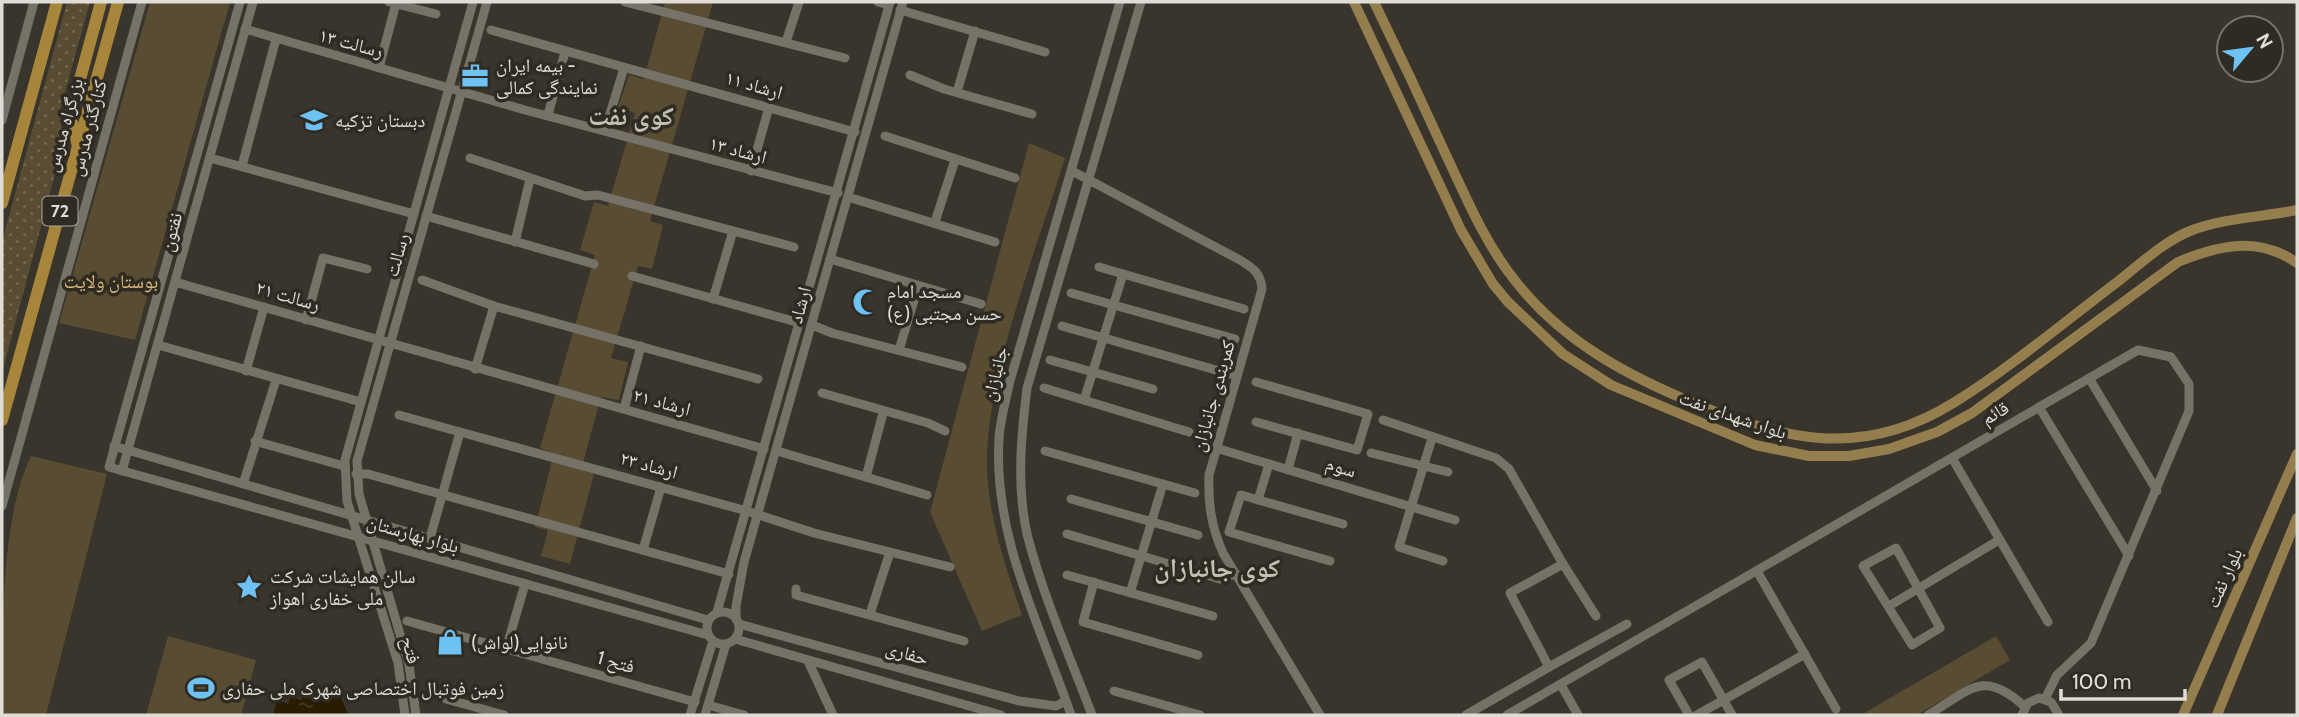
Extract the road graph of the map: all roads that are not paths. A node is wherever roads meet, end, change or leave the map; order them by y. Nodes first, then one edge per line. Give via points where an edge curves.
1 (34, 2) edge
2 (57, 2) edge
3 (101, 2) edge
4 (118, 2) edge
5 (142, 2) edge
6 (240, 2) edge
7 (253, 2) edge
8 (473, 2) edge
9 (486, 2) edge
10 (625, 2) edge
11 (799, 2) edge
12 (878, 2) edge
13 (1121, 2) edge
14 (1141, 2) edge
15 (1354, 2) edge
16 (1374, 2) edge
17 (393, 3) edge
18 (890, 3) edge
19 (901, 6) edge
20 (436, 13) dead end
21 (245, 29) junction
22 (491, 30) dead end
23 (975, 31) junction
24 (880, 38) junction
25 (276, 39) junction
26 (891, 41) junction
27 (786, 42) junction
28 (565, 52) junction
29 (1045, 52) dead end
30 (845, 58) dead end
31 (379, 68) junction
32 (624, 68) junction
33 (910, 75) dead end
34 (216, 86) junction
35 (449, 87) junction
36 (229, 89) junction
37 (462, 90) junction
38 (957, 92) junction
39 (769, 107) junction
40 (1032, 114) dead end
41 (548, 115) junction
42 (2, 120) edge
43 (605, 130) junction
44 (855, 132) junction
45 (886, 136) dead end
46 (78, 147) junction
47 (210, 158) junction
48 (470, 158) dead end
49 (955, 160) junction
50 (851, 165) junction
51 (242, 166) junction
52 (1072, 171) junction
53 (751, 172) junction
54 (1015, 178) dead end
55 (530, 179) junction
56 (1090, 180) junction
57 (838, 193) junction
58 (848, 197) junction
59 (2, 202) edge
60 (2297, 210) edge
61 (414, 214) junction
62 (426, 216) junction
63 (935, 222) junction
64 (733, 231) junction
65 (408, 232) junction
66 (421, 236) junction
67 (515, 242) junction
68 (995, 242) dead end
69 (794, 247) dead end
70 (830, 259) junction
71 (2297, 263) edge
72 (594, 264) dead end
73 (1099, 267) dead end
74 (368, 269) dead end
75 (1123, 274) junction
76 (632, 276) dead end
77 (422, 280) dead end
78 (175, 282) junction
79 (918, 287) junction
80 (811, 288) junction
81 (822, 291) junction
82 (1071, 293) dead end
83 (713, 299) junction
84 (981, 304) dead end
85 (1114, 304) junction
86 (494, 306) junction
87 (264, 307) junction
88 (1244, 309) dead end
89 (306, 320) junction
90 (800, 323) junction
91 (812, 325) junction
92 (1062, 326) dead end
93 (1103, 338) junction
94 (378, 339) junction
95 (1235, 339) dead end
96 (390, 343) junction
97 (158, 345) junction
98 (641, 345) junction
99 (899, 350) junction
100 (1050, 360) dead end
101 (962, 367) dead end
102 (475, 369) junction
103 (246, 371) junction
104 (1093, 372) junction
105 (1237, 376) junction
106 (2089, 378) junction
107 (758, 379) dead end
108 (276, 380) junction
109 (1256, 382) dead end
110 (1044, 388) dead end
111 (1153, 389) dead end
112 (822, 393) dead end
113 (1084, 400) junction
114 (361, 402) junction
115 (2039, 407) junction
116 (624, 409) junction
117 (883, 413) junction
118 (399, 415) dead end
119 (2, 420) edge
120 (1383, 420) dead end
121 (1255, 422) dead end
122 (458, 431) junction
123 (945, 431) dead end
124 (1189, 432) dead end
125 (1298, 433) junction
126 (1432, 438) junction
127 (255, 441) junction
128 (114, 446) junction
129 (765, 449) junction
130 (1216, 449) junction
131 (129, 451) junction
132 (777, 451) junction
133 (1045, 451) dead end
134 (1371, 453) dead end
135 (2297, 454) edge
136 (1952, 458) junction
137 (1269, 464) junction
138 (1423, 465) junction
139 (344, 466) junction
140 (108, 467) joint
141 (1288, 470) junction
142 (122, 471) junction
143 (1448, 472) dead end
144 (356, 474) junction
145 (866, 477) junction
146 (243, 484) junction
147 (1163, 484) junction
148 (661, 487) junction
149 (2157, 491) junction
150 (1195, 494) dead end
151 (443, 495) junction
152 (926, 495) dead end
153 (1071, 499) dead end
154 (1258, 500) junction
155 (2, 506) edge
156 (1410, 506) junction
157 (747, 511) junction
158 (758, 514) junction
159 (352, 516) junction
160 (2297, 518) edge
161 (365, 520) junction
162 (1455, 520) dead end
163 (1152, 522) junction
164 (1343, 524) dead end
165 (1067, 534) dead end
166 (1198, 535) dead end
167 (359, 537) junction
168 (430, 538) junction
169 (1999, 540) junction
170 (372, 541) junction
171 (643, 550) junction
172 (890, 552) junction
173 (1141, 556) junction
174 (2129, 556) junction
175 (1330, 561) dead end
176 (1443, 561) dead end
177 (1563, 564) junction
178 (950, 567) dead end
179 (1757, 571) junction
180 (729, 574) junction
181 (1236, 574) junction
182 (1067, 575) dead end
183 (1094, 582) junction
184 (525, 584) junction
185 (1918, 587) junction
186 (796, 589) dead end
187 (1129, 593) junction
188 (1051, 604) junction
189 (1889, 606) junction
190 (1032, 610) junction
191 (716, 612) junction
192 (870, 614) junction
193 (1213, 616) dead end
194 (1596, 616) dead end
195 (708, 620) junction
196 (407, 621) dead end
197 (738, 621) junction
198 (2048, 622) dead end
199 (1627, 624) dead end
200 (711, 638) junction
201 (730, 641) junction
202 (964, 641) dead end
203 (506, 649) junction
204 (1805, 654) junction
205 (1198, 655) dead end
206 (808, 661) junction
207 (1549, 667) junction
208 (1561, 685) junction
209 (1114, 691) dead end
210 (446, 699) dead end
211 (2045, 699) junction
212 (1723, 700) junction
213 (1066, 701) junction
214 (695, 702) junction
215 (1836, 709) dead end
216 (706, 710) edge
217 (972, 711) edge
218 (2023, 711) edge
219 (405, 715) edge
220 (416, 715) edge
221 (504, 715) edge
222 (690, 715) edge
223 (744, 715) edge
224 (833, 715) edge
225 (1001, 715) edge
226 (1071, 715) edge
227 (1092, 715) edge
228 (1199, 715) edge
229 (1320, 715) edge
230 (1466, 715) edge
231 (1507, 715) edge
232 (1578, 715) edge
233 (1689, 715) edge
234 (1697, 715) edge
235 (1732, 715) edge
236 (1928, 715) edge
237 (2059, 715) edge
238 (2181, 715) edge
239 (2217, 715) edge

1 - 42 street
2 - 59 highway, بزرگراه مدرس
3 - 46 highway via 70,116
4 - 46 highway, بزرگراه مدرس / 72
5 - 155 street, کنارگذر مدرس
6 - 34 street, نفتون
7 - 21 street, نفتون
8 - 35 street, رسالت
9 - 37 street, رسالت
10 - 27 street
11 - 27 street
12 - 18 street
13 - 52 street, جانبازان
14 - 56 street, جانبازان
15 - 71 main road, بلوار شهدای نفت via 1461,230 1508,302 1563,354 1611,385 1755,445 1829,457 1870,454 1909,443 1972,413 2178,262 2211,249 2245,245 2268,247
16 - 60 main road, بلوار شهدای نفت via 1489,243 1515,281 1547,315 1597,356 1642,382 1783,435 1875,435 1931,415 1990,377 2174,239 2212,225
17 - 20 street
17 - 31 street
18 - 24 street, ارشاد
19 - 23 street
19 - 26 street, ارشاد
21 - 25 street, رسالت ۱۳
21 - 36 street, نفتون
22 - 28 street, ارشاد ۱۱
23 - 29 street
23 - 38 street
24 - 26 street
24 - 44 street, ارشاد
25 - 31 street, رسالت ۱۳
25 - 51 street
26 - 50 street, ارشاد
27 - 30 street
28 - 32 street, ارشاد ۱۱
28 - 41 street
31 - 35 street, رسالت ۱۳
32 - 39 street, ارشاد ۱۱
32 - 43 street
33 - 38 street
34 - 36 street
34 - 128 street, نفتون
35 - 37 street, رسالت ۱۳
35 - 61 street, رسالت
36 - 47 street, نفتون
37 - 41 street, رسالت ۱۳
37 - 62 street, رسالت
38 - 40 street
39 - 44 street, ارشاد ۱۱
39 - 53 street
41 - 43 street, ارشاد ۱۳
43 - 53 street, ارشاد ۱۳
44 - 50 street, ارشاد
45 - 49 street
46 - 119 highway, بزرگراه مدرس / 72
47 - 51 street
47 - 78 street, نفتون
48 - 55 street
49 - 54 street
49 - 63 street
50 - 57 street, ارشاد
50 - 58 street, ارشاد
51 - 61 street
52 - 56 street, کمربندی جانبازان
52 - 190 street, جانبازان via 1010,381 999,438 1000,495 1008,543
53 - 57 street, ارشاد ۱۳
55 - 64 street
55 - 67 street
56 - 105 street, کمربندی جانبازان via 1256,270 1262,289
56 - 188 street, جانبازان via 1027,388 1021,438 1028,537
57 - 80 street, ارشاد
58 - 63 street
58 - 70 street, ارشاد
61 - 65 street, رسالت
62 - 66 street, رسالت
62 - 67 street
63 - 68 street
64 - 69 street
64 - 83 street
65 - 66 street
65 - 94 street, رسالت
66 - 96 street, رسالت
67 - 72 street
70 - 79 street
70 - 81 street, ارشاد
73 - 75 street
74 - 89 street via 323,258
75 - 85 street
75 - 88 street
76 - 83 street
77 - 86 street
78 - 87 street, رسالت ۲۱
78 - 97 street, نفتون
79 - 84 street
79 - 99 street
80 - 81 street
80 - 90 street, ارشاد
81 - 91 street, ارشاد
82 - 85 street
83 - 90 street
85 - 93 street
85 - 95 street
86 - 98 street
86 - 102 street
87 - 89 street, رسالت ۲۱
87 - 103 street
89 - 94 street, رسالت ۲۱
90 - 129 street, ارشاد
91 - 99 street
91 - 132 street, ارشاد
92 - 93 street
93 - 104 street
93 - 105 street
94 - 96 street, رسالت ۲۱
94 - 114 street, رسالت
96 - 102 street, رسالت ۲۱
96 - 144 street, رسالت
97 - 103 street
97 - 131 street, نفتون
98 - 107 street
98 - 116 street
99 - 101 street
100 - 104 street
102 - 116 street, ارشاد ۲۱
103 - 108 street
104 - 111 street
104 - 113 street
105 - 130 street, کمربندی جانبازان
106 - 115 street, قائم
106 - 149 street
106 - 149 street, قائم via 2138,350 2171,358 2189,384 2189,411
108 - 114 street
108 - 127 street
109 - 125 street via 1368,414 1357,450
110 - 113 street
112 - 117 street
113 - 124 street
114 - 139 street, رسالت
115 - 136 street, قائم
115 - 174 street
116 - 129 street, ارشاد ۲۱
117 - 123 street
117 - 145 street
118 - 122 street, ارشاد ۲۳
120 - 126 street
121 - 125 street
122 - 148 street, ارشاد ۲۳
122 - 151 street
125 - 141 street
126 - 138 street
126 - 177 street via 1496,458 1509,469
127 - 139 street
127 - 146 street
128 - 131 street, بلوار بهارستان
128 - 140 street, نفتون
129 - 157 street, ارشاد
130 - 137 street, سوم
130 - 181 street, کمربندی جانبازان via 1209,475 1213,529
131 - 142 street, نفتون
131 - 146 street, بلوار بهارستان
132 - 145 street
132 - 158 street, ارشاد
133 - 147 street
134 - 138 street
135 - 238 main road, بلوار نفت
136 - 169 street
136 - 179 street, قائم
137 - 141 street, سوم
137 - 154 street
138 - 143 street
138 - 156 street
139 - 159 street, رسالت
140 - 142 street, بلوار بهارستان
141 - 156 street, سوم
142 - 167 street, بلوار بهارستان
144 - 151 street
144 - 161 street, رسالت
145 - 152 street
146 - 159 street, بلوار بهارستان
147 - 150 street
147 - 163 street
148 - 157 street, ارشاد ۲۳
148 - 171 street
149 - 174 street, قائم
151 - 168 street
151 - 171 street
153 - 163 street
154 - 164 street
154 - 175 street via 1241,495 1229,532
156 - 162 street, سوم
156 - 176 street via 1399,547
157 - 158 street, ارشاد ۲۳
157 - 180 street, ارشاد
158 - 172 street, ارشاد ۲۳
158 - 197 street, ارشاد via 736,606
159 - 161 street, بلوار بهارستان
159 - 167 street, فتح
160 - 239 main road
161 - 168 street, بلوار بهارستان
161 - 170 street, فتح
163 - 166 street
163 - 173 street
165 - 173 street
167 - 170 street, بلوار بهارستان
167 - 219 street, فتح via 397,663
168 - 195 street, بلوار بهارستان
169 - 185 street
169 - 198 street
170 - 184 street, بلوار بهارستان
170 - 220 street, فتح via 409,665
171 - 180 street
172 - 178 street, ارشاد ۲۳
172 - 192 street
173 - 181 street via 1220,579
173 - 187 street
174 - 211 street, قائم via 2091,643 2057,675
177 - 194 street
177 - 207 street via 1510,593
179 - 204 street
179 - 208 street, قائم
180 - 191 street, ارشاد
181 - 229 street, کمربندی جانبازان
182 - 183 street
183 - 187 street
183 - 205 street via 1083,622
184 - 200 street, بلوار بهارستان
184 - 203 street
185 - 189 street
185 - 189 street via 1940,628 1912,645
185 - 189 street via 1896,548 1863,566
186 - 192 street via 796,595
187 - 193 street
188 - 190 street
188 - 227 street, جانبازان
190 - 213 street, جانبازان
191 - 195 street
191 - 197 street via 727,612
192 - 202 street
195 - 200 street
196 - 203 street, فتح 1
197 - 201 street
197 - 213 street, حفاری via 1019,701 1056,706
199 - 207 street
200 - 201 street
200 - 214 street
201 - 206 street, حفاری
201 - 216 street
203 - 214 street, فتح 1
204 - 212 street
204 - 215 street
206 - 217 street, حفاری
206 - 224 street
207 - 230 street
208 - 231 street, قائم
208 - 232 street
209 - 228 street
210 - 221 street
211 - 218 street via 2034,700
211 - 237 street via 2055,705
212 - 233 street via 1702,662 1669,680
212 - 234 street
212 - 235 street
213 - 226 street, جانبازان
214 - 222 street
216 - 223 street
217 - 225 street, حفاری
218 - 236 street via 2003,688 1993,684 1974,688

